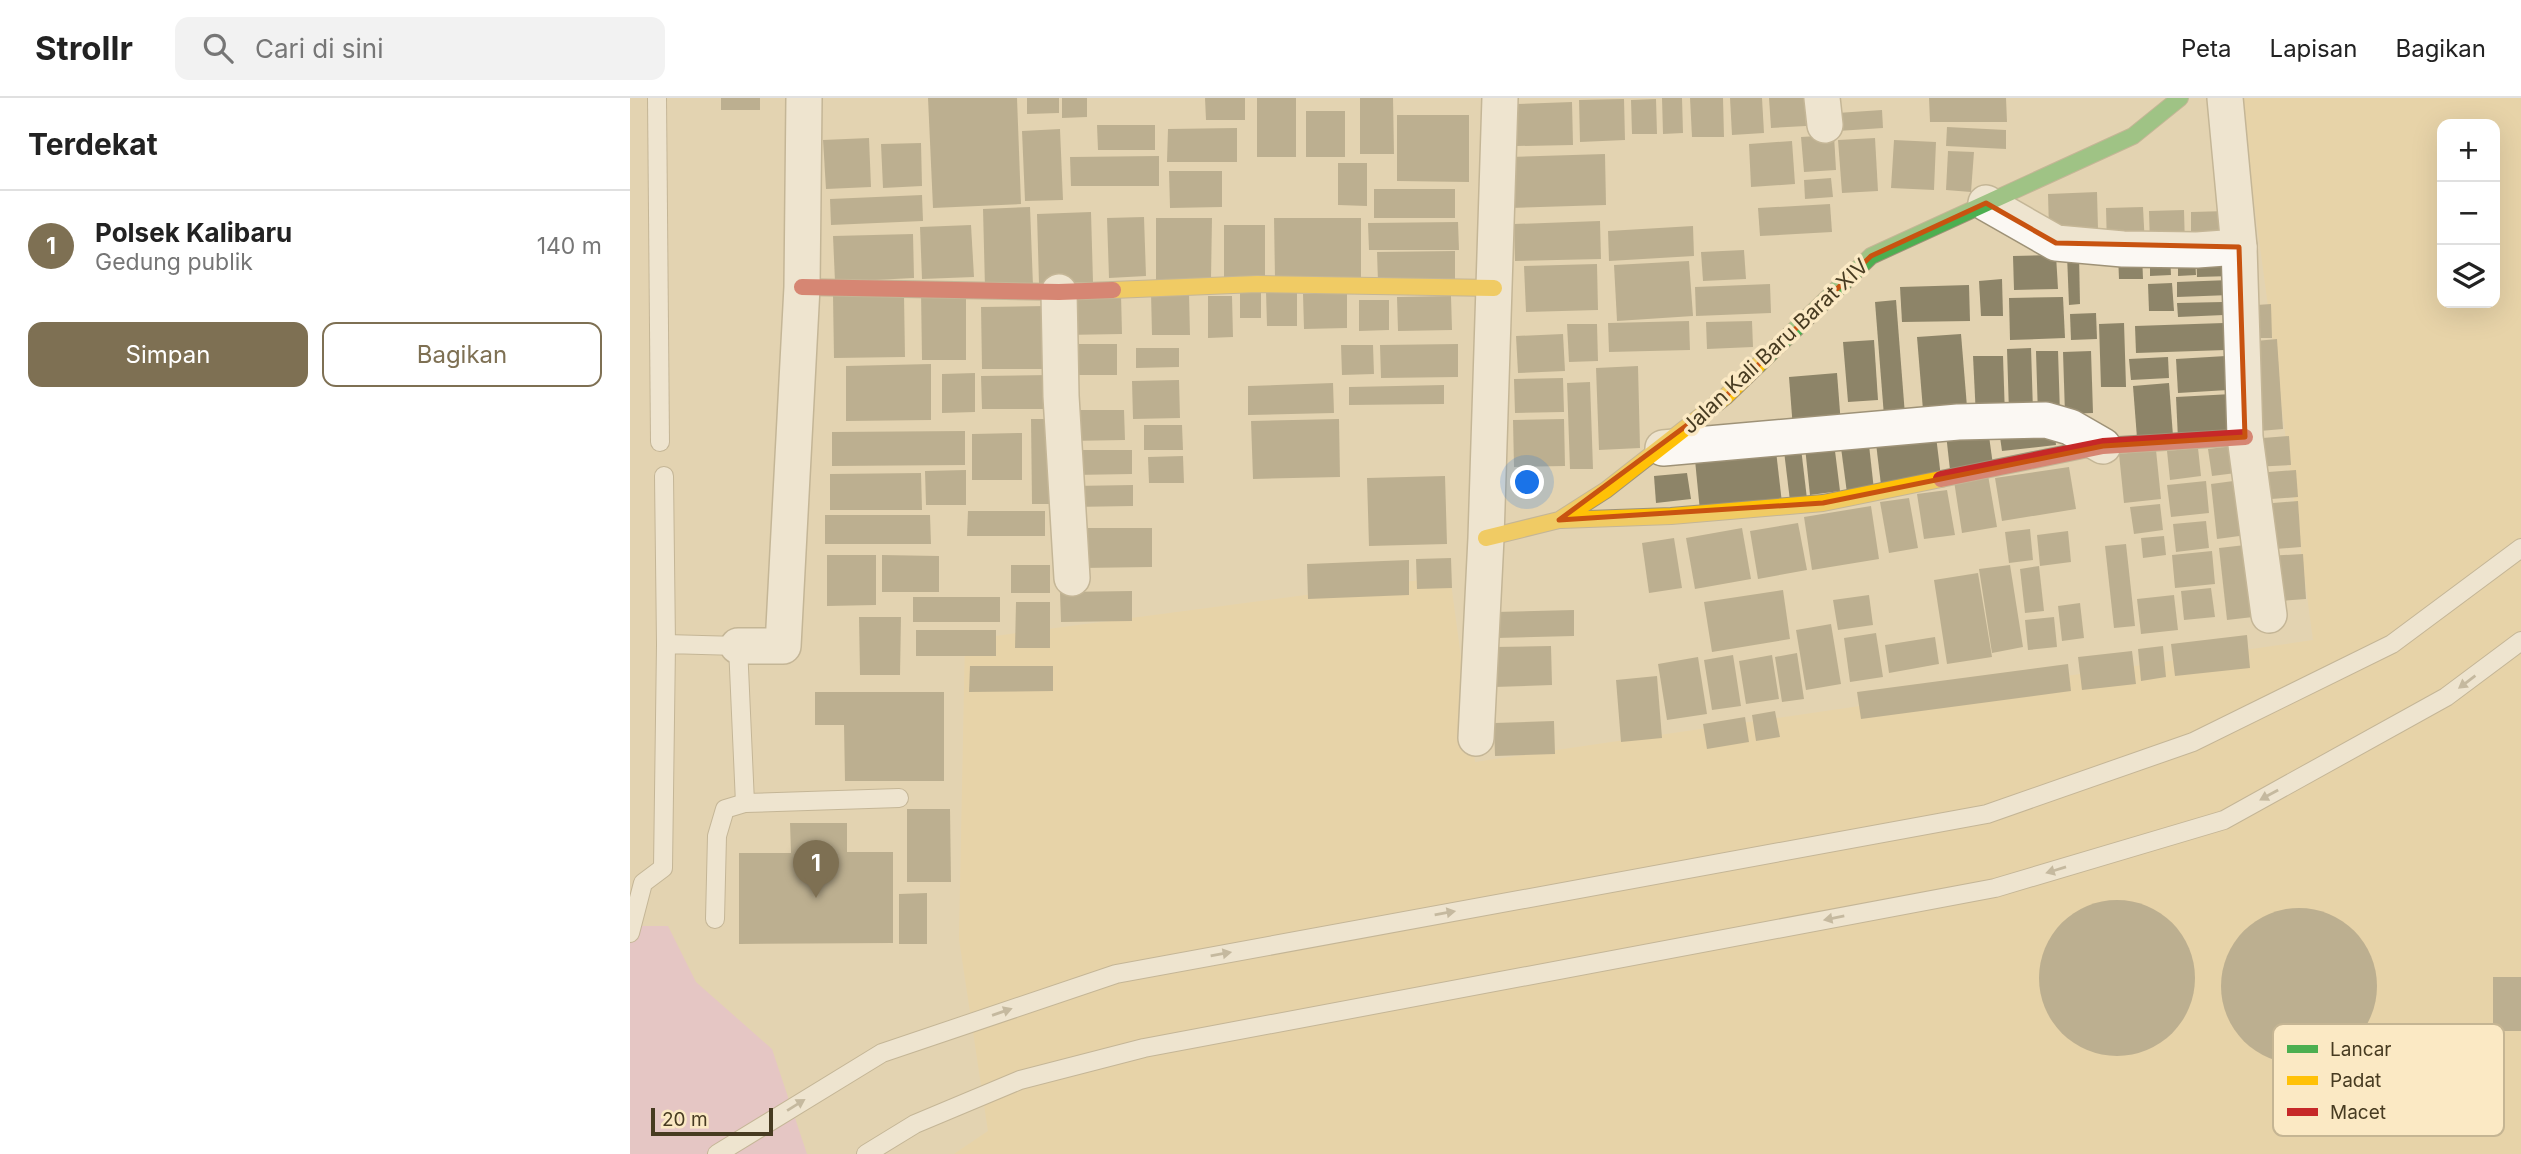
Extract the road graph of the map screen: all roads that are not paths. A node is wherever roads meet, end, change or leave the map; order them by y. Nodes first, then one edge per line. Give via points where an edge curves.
1 (657, 98) edge
2 (804, 98) edge
3 (1500, 98) edge
4 (2180, 98) edge
5 (2225, 98) edge
6 (1986, 203) junction
7 (2239, 247) junction
8 (802, 287) junction
9 (1494, 288) junction
10 (1059, 292) junction
11 (2245, 437) junction
12 (660, 442) dead end
13 (2103, 446) junction
14 (1663, 448) junction
15 (664, 476) dead end
16 (1559, 520) junction
17 (1486, 538) junction
18 (2521, 548) edge
19 (1072, 578) dead end
20 (2269, 615) dead end
21 (2521, 641) edge
22 (666, 644) junction
23 (738, 646) junction
24 (1476, 738) dead end
25 (899, 798) dead end
26 (745, 803) junction
27 (715, 919) dead end
28 (630, 933) edge
29 (717, 1154) edge
30 (866, 1154) edge

1 - 12 lane
2 - 8 street
3 - 9 street
4 - 6 street, Jalan Kali Baru Barat XIV via 2133,136
5 - 7 street
6 - 7 street via 2056,243 2148,250
6 - 14 street, Jalan Kali Baru Barat XIV via 1871,256 1725,397
7 - 11 street
8 - 10 street
8 - 23 street via 783,646
9 - 10 street via 1257,284
9 - 17 street
10 - 19 street
11 - 13 street
11 - 20 street
13 - 14 street via 2070,427 2046,420 1958,422
13 - 16 street via 1823,503
14 - 16 street, Jalan Kali Baru Barat XIV
15 - 22 lane
16 - 17 street, Jalan Kali Baru Barat XIV
17 - 24 street
29 -> 18 lane via 882,1053 1116,974 1987,814 2193,742 2392,644
21 -> 30 lane via 2446,698 2224,820 1994,888 1144,1048 1020,1080 915,1124
22 - 23 lane
22 - 28 lane via 663,867 643,883
23 - 26 lane
25 - 26 lane
26 - 27 lane via 725,809 717,836

